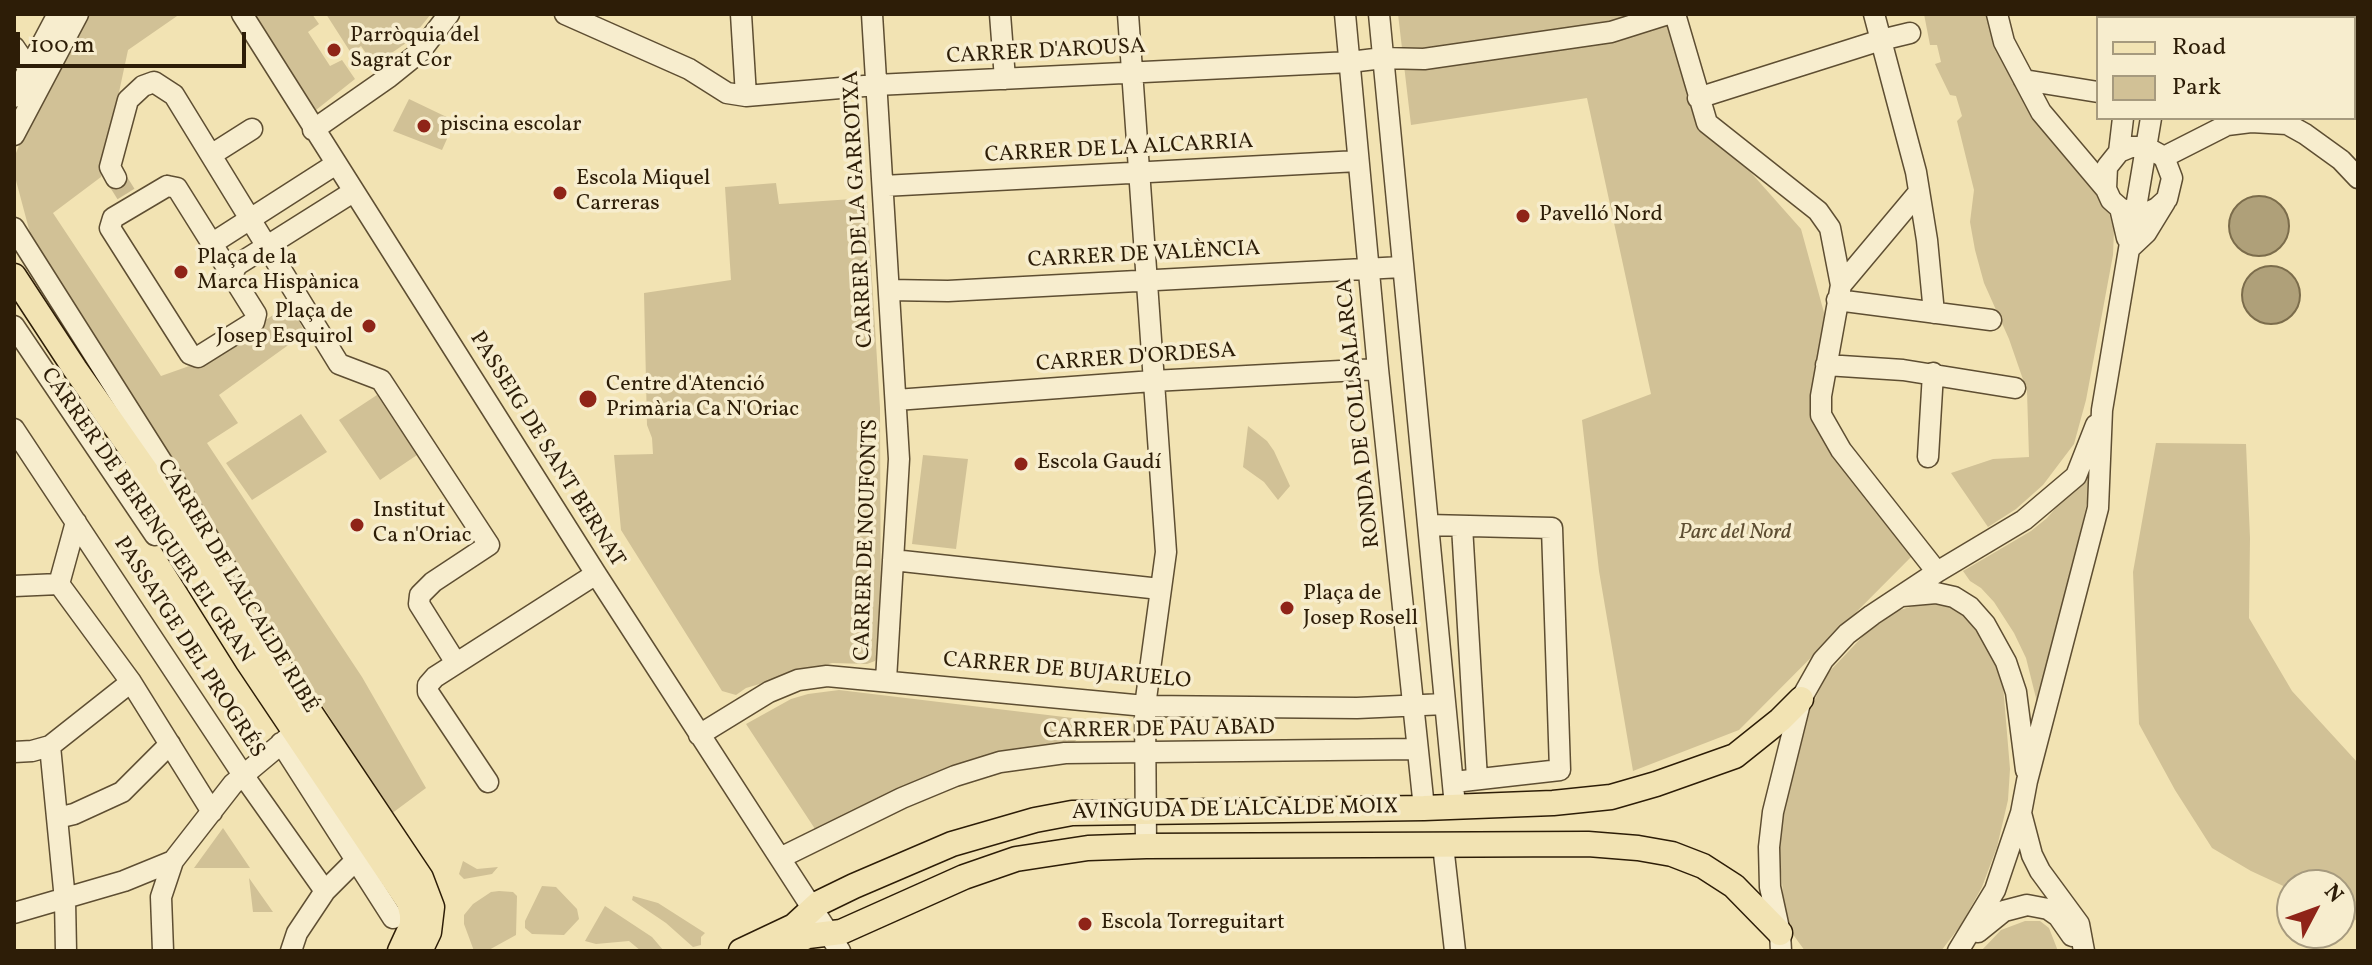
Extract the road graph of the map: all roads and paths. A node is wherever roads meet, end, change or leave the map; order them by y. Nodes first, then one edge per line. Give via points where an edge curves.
1 (58, 14) edge
2 (78, 14) edge
3 (242, 14) edge
4 (449, 14) edge
5 (565, 14) edge
6 (741, 14) edge
7 (872, 14) edge
8 (1000, 14) edge
9 (1128, 14) edge
10 (1345, 14) edge
11 (1379, 14) edge
12 (1668, 14) edge
13 (1675, 14) edge
14 (1874, 14) edge
15 (1997, 14) edge
16 (1910, 33) dead end
17 (1881, 40) junction
18 (14, 47) edge
19 (1383, 58) junction
20 (1350, 62) junction
21 (29, 69) junction
22 (1132, 73) junction
23 (1005, 79) junction
24 (2024, 80) junction
25 (876, 85) junction
26 (2096, 92) edge
27 (746, 96) junction
28 (14, 97) edge
29 (1698, 98) junction
30 (2123, 120) edge
31 (2151, 120) edge
32 (2273, 120) edge
33 (2287, 124) junction
34 (252, 129) dead end
35 (313, 130) junction
36 (14, 135) edge
37 (2201, 136) junction
38 (2119, 152) junction
39 (2155, 152) junction
40 (211, 155) junction
41 (1358, 161) junction
42 (336, 164) junction
43 (1139, 173) junction
44 (2358, 178) edge
45 (883, 186) junction
46 (2106, 189) junction
47 (353, 192) junction
48 (1919, 192) junction
49 (125, 193) junction
50 (2168, 196) junction
51 (2127, 211) junction
52 (250, 219) junction
53 (14, 228) edge
54 (209, 238) junction
55 (266, 246) junction
56 (2129, 249) junction
57 (1402, 267) junction
58 (1370, 268) junction
59 (232, 275) junction
60 (14, 276) edge
61 (1146, 279) junction
62 (889, 290) junction
63 (14, 293) edge
64 (1839, 293) junction
65 (1934, 313) junction
66 (1991, 320) dead end
67 (14, 326) edge
68 (1826, 365) junction
69 (1378, 369) junction
70 (1933, 373) junction
71 (1153, 381) junction
72 (2015, 388) dead end
73 (896, 400) junction
74 (2102, 410) junction
75 (14, 429) edge
76 (1418, 438) junction
77 (1386, 441) junction
78 (1928, 457) dead end
79 (76, 522) junction
80 (1428, 525) junction
81 (1462, 526) junction
82 (893, 560) junction
83 (1937, 572) junction
84 (596, 574) junction
85 (59, 584) junction
86 (14, 586) edge
87 (1160, 589) junction
88 (1898, 597) junction
89 (248, 662) junction
90 (456, 663) junction
91 (886, 680) junction
92 (131, 682) junction
93 (1801, 699) junction
94 (1445, 704) junction
95 (1145, 706) junction
96 (1413, 706) junction
97 (297, 732) junction
98 (699, 735) junction
99 (170, 744) junction
100 (50, 746) junction
101 (1416, 749) junction
102 (14, 752) edge
103 (1145, 752) junction
104 (243, 775) junction
105 (1477, 779) junction
106 (2027, 781) junction
107 (488, 782) dead end
108 (1455, 794) junction
109 (1424, 808) junction
110 (1145, 811) junction
111 (212, 812) junction
112 (2021, 813) junction
113 (57, 818) junction
114 (1443, 845) junction
115 (1146, 846) junction
116 (780, 858) junction
117 (356, 860) junction
118 (173, 861) junction
119 (325, 891) junction
120 (65, 900) junction
121 (814, 908) junction
122 (14, 913) edge
123 (393, 918) dead end
124 (836, 943) edge
125 (1784, 945) edge
126 (1961, 948) edge
127 (66, 951) edge
128 (163, 951) edge
129 (291, 951) edge
130 (400, 951) edge
131 (420, 951) edge
132 (741, 951) edge
133 (774, 951) edge
134 (1455, 951) edge
135 (2082, 951) edge

1 - 21 street
2 - 36 street
3 - 35 street, PASSEIG DE SANT BERNAT
4 - 35 street via 420,52
5 - 27 street via 689,69 727,93
6 - 27 street
7 - 25 street, CARRER DE LA GARROTXA
8 - 23 street
9 - 22 street
10 - 20 street, RONDA DE COLLSALARCA
11 - 19 street
12 - 19 street, CARRER D'AROUSA via 1611,32 1424,59
13 - 29 street
14 - 17 street
15 - 24 street via 2004,42
16 - 17 street
17 - 29 street
17 - 48 street
18 - 21 street
19 - 20 street, CARRER D'AROUSA
19 - 57 street
20 - 22 street, CARRER D'AROUSA
20 - 41 street, RONDA DE COLLSALARCA
21 - 28 street
22 - 23 street, CARRER D'AROUSA
22 - 43 street
23 - 25 street, CARRER D'AROUSA
24 - 26 street
24 - 46 street via 2041,112
25 - 27 street, CARRER D'AROUSA
25 - 45 street, CARRER DE LA GARROTXA
29 - 64 street via 1714,131 1824,218
30 - 38 street
31 - 39 street
32 - 33 street
33 - 37 street via 2227,125
33 - 44 street via 2341,160
34 - 40 street
35 - 42 street, PASSEIG DE SANT BERNAT
37 - 39 street
37 - 50 street
38 - 39 street via 2131,147
38 - 46 street via 2107,167
39 - 50 street via 2172,178
39 - 51 street
40 - 49 street via 174,95 154,82 143,86 128,100 110,167
40 - 52 street
41 - 43 street, CARRER DE LA ALCARRIA
41 - 58 street, RONDA DE COLLSALARCA
42 - 47 street, PASSEIG DE SANT BERNAT
42 - 52 street
43 - 45 street, CARRER DE LA ALCARRIA
43 - 61 street
45 - 62 street, CARRER DE LA GARROTXA
46 - 51 street
47 - 55 street
47 - 84 street, PASSEIG DE SANT BERNAT
48 - 64 street
48 - 65 street
49 - 54 street via 177,188
49 - 59 street via 110,228 190,354 198,357 254,322 256,314
50 - 51 street via 2157,208
50 - 56 street via 2146,233
51 - 56 street
52 - 54 street via 219,239
52 - 55 street
53 - 97 street, CARRER DE L'ALCALDE RIBÉ via 188,503
54 - 59 street
55 - 59 street via 237,265
55 - 90 street via 339,364 381,380 489,545 420,595 419,604
56 - 74 street
57 - 58 street, CARRER DE VALÈNCIA
57 - 76 street
58 - 61 street, CARRER DE VALÈNCIA
58 - 69 street, RONDA DE COLLSALARCA
60 - 97 main road via 200,548
61 - 62 street, CARRER DE VALÈNCIA
61 - 71 street
62 - 73 street, CARRER DE LA GARROTXA
63 - 89 main road
64 - 65 street
64 - 68 street
65 - 66 street
67 - 89 street, CARRER DE BERENGUER EL GRAN via 179,570
68 - 70 street
68 - 83 street via 1821,415 1828,430
69 - 71 street, CARRER D'ORDESA
69 - 77 street, RONDA DE COLLSALARCA
70 - 72 street
70 - 78 street
71 - 73 street, CARRER D'ORDESA
71 - 87 street via 1166,552
73 - 82 street, CARRER DE NOUFONTS via 899,459
74 - 83 street via 2076,476 2024,520
74 - 106 street via 2098,508
75 - 79 street, PASSATGE DEL PROGRÉS
76 - 77 street
76 - 80 street
77 - 96 street, RONDA DE COLLSALARCA
79 - 85 street
79 - 104 street, PASSATGE DEL PROGRÉS
80 - 81 street
80 - 94 street
81 - 105 street
81 - 105 street via 1552,528 1560,770
82 - 87 street
82 - 91 street, CARRER DE NOUFONTS
83 - 88 street
84 - 90 street
84 - 98 street, PASSEIG DE SANT BERNAT
85 - 86 street
85 - 92 street
87 - 95 street
88 - 93 street via 1847,634 1823,660
88 - 106 street via 1954,597 1985,624 2016,692
89 - 97 main road, CARRER DE BERENGUER EL GRAN
90 - 107 street via 435,677 428,692
91 - 95 street, CARRER DE BUJARUELO
91 - 98 street, CARRER DE BUJARUELO via 798,680
92 - 99 street
92 - 100 street
93 - 108 main road via 1735,756 1611,797 1522,804
93 - 125 street via 1779,779 1769,847 1770,887
94 - 96 street, CARRER DE BUJARUELO
94 - 108 street
95 - 96 street, CARRER DE BUJARUELO
95 - 103 street
96 - 101 street, RONDA DE COLLSALARCA
97 - 104 street
97 - 117 street
97 - 130 main road, CARRER DE BERENGUER EL GRAN via 409,902 412,925
97 - 131 main road, CARRER DE L'ALCALDE RIBÉ via 414,866 432,907
98 - 116 street, PASSEIG DE SANT BERNAT
99 - 111 street
99 - 113 street via 122,792
100 - 102 street
100 - 113 street
101 - 103 street, CARRER DE PAU ABAD
101 - 109 street, RONDA DE COLLSALARCA
103 - 110 street
103 - 116 street, CARRER DE PAU ABAD via 1065,753 1000,762 902,798
104 - 111 street
104 - 119 street, PASSATGE DEL PROGRÉS
105 - 108 street
106 - 112 street
108 - 109 main road, AVINGUDA DE L'ALCALDE MOIX
108 - 114 main road via 1457,829
109 - 110 main road, AVINGUDA DE L'ALCALDE MOIX
109 - 114 main road via 1427,833
110 - 115 street
110 - 121 main road, AVINGUDA DE L'ALCALDE MOIX via 1063,815 976,835 861,882
111 - 118 street
112 - 126 street via 1995,890
112 - 135 street via 2040,871 2079,924
113 - 120 street
114 - 115 main road, AVINGUDA DE L'ALCALDE MOIX
114 - 125 main road, AVINGUDA DE L'ALCALDE MOIX via 1588,844 1672,854 1734,886
114 - 134 street
115 - 124 main road, AVINGUDA DE L'ALCALDE MOIX via 1016,859 964,877
116 - 121 street, PASSEIG DE SANT BERNAT
117 - 119 street
117 - 123 street
118 - 120 street
118 - 128 street via 161,897
119 - 129 street
120 - 122 street
120 - 127 street
121 - 124 street, PASSEIG DE SANT BERNAT
121 - 132 main road, AVINGUDA DE L'ALCALDE MOIX via 794,926
124 - 133 main road, AVINGUDA DE L'ALCALDE MOIX via 808,936
126 - 135 street via 2004,911 2027,905 2058,916

